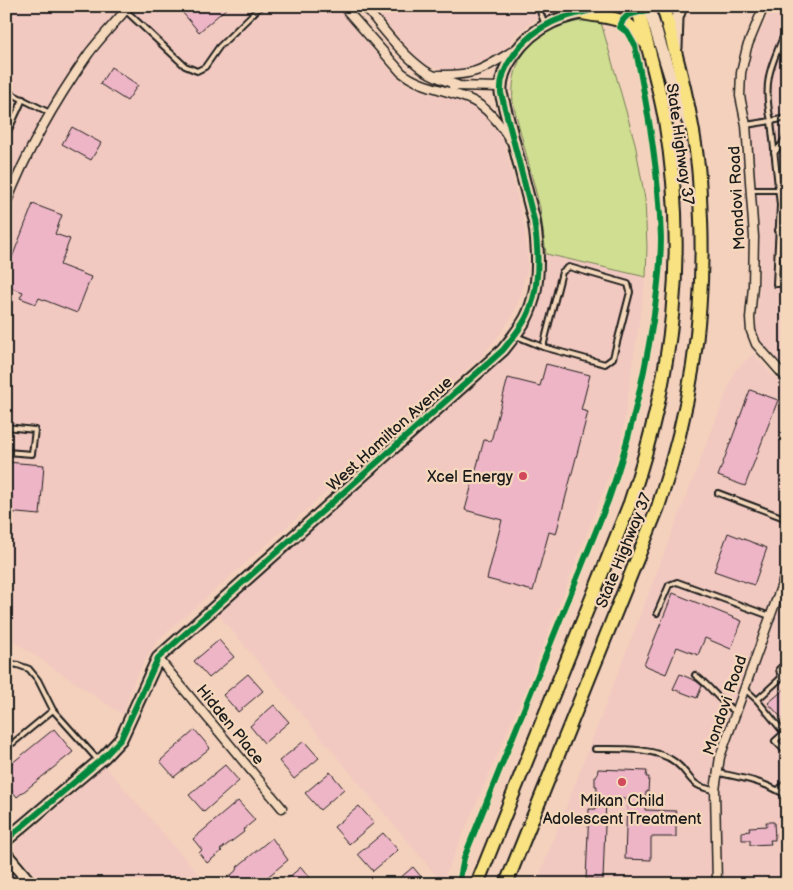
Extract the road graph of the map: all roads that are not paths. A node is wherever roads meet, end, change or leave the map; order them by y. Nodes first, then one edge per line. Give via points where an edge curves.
1 (261, 6) edge
2 (343, 6) edge
3 (364, 6) edge
4 (538, 6) edge
5 (610, 6) edge
6 (637, 6) edge
7 (646, 6) edge
8 (664, 6) edge
9 (681, 6) edge
10 (764, 6) edge
11 (127, 8) edge
12 (587, 9) edge
13 (545, 25) junction
14 (787, 28) edge
15 (520, 46) junction
16 (647, 46) junction
17 (676, 52) junction
18 (434, 75) junction
19 (457, 85) junction
20 (500, 87) junction
21 (436, 88) junction
22 (6, 91) edge
23 (23, 99) junction
24 (50, 113) junction
25 (787, 118) edge
26 (771, 121) junction
27 (746, 125) junction
28 (691, 127) junction
29 (787, 135) edge
30 (6, 136) edge
31 (514, 148) junction
32 (774, 154) junction
33 (751, 190) junction
34 (778, 190) junction
35 (6, 204) edge
36 (778, 230) junction
37 (787, 234) edge
38 (787, 284) edge
39 (514, 336) junction
40 (543, 347) junction
41 (787, 379) edge
42 (6, 427) edge
43 (6, 452) edge
44 (718, 493) dead end
45 (787, 519) edge
46 (787, 570) edge
47 (778, 595) junction
48 (787, 598) edge
49 (657, 613) dead end
50 (770, 616) junction
51 (158, 658) junction
52 (787, 662) edge
53 (6, 664) edge
54 (696, 675) dead end
55 (744, 688) junction
56 (757, 700) junction
57 (53, 710) junction
58 (736, 711) junction
59 (6, 740) edge
60 (594, 749) dead end
61 (787, 753) edge
62 (99, 761) junction
63 (716, 772) junction
64 (787, 782) edge
65 (715, 790) junction
66 (778, 790) junction
67 (787, 796) edge
68 (282, 808) dead end
69 (6, 840) edge
70 (6, 854) edge
71 (31, 884) edge
72 (477, 884) edge
73 (506, 884) edge
74 (717, 884) edge

1 - 11 lane via 220,47 205,68 197,71 185,66
2 - 21 street via 401,72 410,79
3 - 18 street via 409,58
4 - 13 lane
5 - 12 street
6 - 16 main road, State Highway 37
7 - 28 street via 676,95
8 - 17 main road, State Highway 37
9 - 17 street
10 - 27 street, Mondovi Road via 747,47 741,73 740,96
11 - 24 street via 90,52
12 - 13 street
12 - 16 main road via 623,20
13 - 15 street
14 - 26 lane via 770,65 767,81
15 - 18 street via 478,72
15 - 20 street via 509,62
16 - 72 main road, State Highway 37 via 665,120 675,219 674,303 658,404 630,503
17 - 28 main road, State Highway 37
18 - 19 street
19 - 20 street
19 - 21 street
20 - 31 street, West Hamilton Avenue
21 - 31 street via 482,107
22 - 23 lane
23 - 24 lane
23 - 30 lane
24 - 35 street via 37,134
25 - 26 lane
26 - 27 lane
26 - 32 lane
27 - 33 street, Mondovi Road
28 - 73 main road, State Highway 37 via 698,171 702,278 694,364 675,454 658,507
29 - 32 lane
31 - 39 street, West Hamilton Avenue via 534,220 537,284 526,318
32 - 34 lane
33 - 34 lane
33 - 41 street, Mondovi Road via 754,237 750,331 756,344
34 - 36 lane
36 - 37 lane
36 - 38 lane via 776,284
39 - 40 lane
39 - 51 street, West Hamilton Avenue via 504,350
40 - 40 lane via 605,364 613,358 630,292 628,284 569,267 562,272
42 - 43 lane via 35,430 32,454
44 - 45 lane
46 - 47 street, Mondovi Road
47 - 48 street
47 - 50 street, Mondovi Road
49 - 50 lane via 669,584 677,582
50 - 55 street, Mondovi Road
51 - 62 street, West Hamilton Avenue via 121,739
51 - 68 street, Hidden Place
52 - 56 lane via 779,669 781,678
53 - 57 lane via 29,670 38,680
54 - 58 lane via 725,705
55 - 56 lane
55 - 58 street, Mondovi Road
56 - 61 lane via 784,733 775,741
57 - 59 lane via 13,743
57 - 62 lane
58 - 63 street, Mondovi Road
60 - 65 lane via 627,749 663,755 675,762 696,784
62 - 69 street, West Hamilton Avenue
63 - 65 street, Mondovi Road
63 - 66 lane
64 - 66 lane
65 - 74 street, Mondovi Road
66 - 67 lane
70 - 71 street

